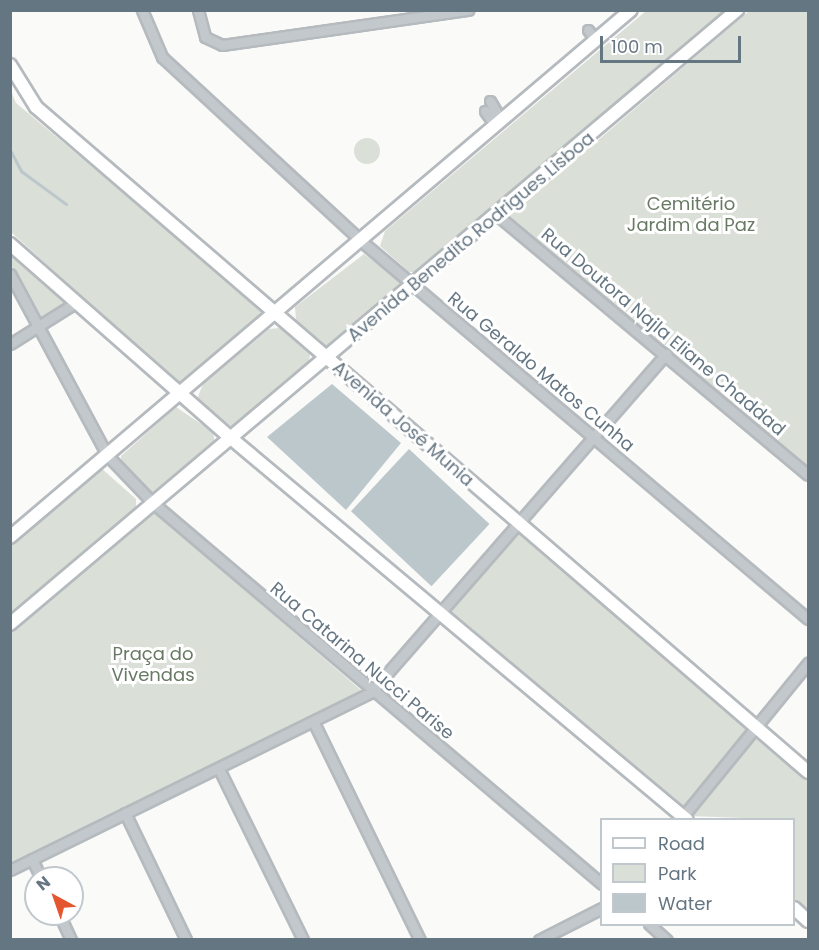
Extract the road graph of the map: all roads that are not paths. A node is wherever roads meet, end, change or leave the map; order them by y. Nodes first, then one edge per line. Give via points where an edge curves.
1 (142, 10) edge
2 (198, 10) edge
3 (469, 10) edge
4 (631, 10) edge
5 (737, 10) edge
6 (588, 30) dead end
7 (596, 40) junction
8 (10, 65) edge
9 (490, 101) dead end
10 (485, 111) dead end
11 (498, 123) junction
12 (497, 215) junction
13 (360, 240) junction
14 (10, 244) edge
15 (10, 274) edge
16 (413, 287) junction
17 (75, 303) junction
18 (275, 312) junction
19 (39, 326) junction
20 (10, 344) edge
21 (666, 354) junction
22 (328, 359) junction
23 (180, 393) junction
24 (595, 437) junction
25 (232, 439) junction
26 (107, 455) junction
27 (808, 475) edge
28 (153, 503) junction
29 (517, 522) junction
30 (10, 537) edge
31 (440, 615) junction
32 (808, 618) edge
33 (10, 624) edge
34 (808, 663) edge
35 (371, 692) junction
36 (314, 723) junction
37 (755, 725) junction
38 (219, 769) junction
39 (808, 772) edge
40 (125, 813) junction
41 (683, 818) edge
42 (32, 859) junction
43 (35, 866) edge
44 (10, 870) edge
45 (600, 882) edge
46 (600, 909) edge
47 (795, 909) edge
48 (808, 921) edge
49 (651, 926) edge
50 (186, 939) edge
51 (303, 939) edge
52 (420, 939) edge
53 (539, 939) edge
54 (666, 939) edge

1 - 13 street, Rua Geraldo Matos Cunha via 162,57
2 - 3 street via 205,37 222,45
4 - 7 main road
5 - 12 main road, Avenida Benedito Rodrigues Lisboa
6 - 7 street
7 - 11 main road
8 - 18 main road, Avenida José Munia via 36,107
9 - 11 street
10 - 11 street
11 - 13 main road
12 - 16 main road, Avenida Benedito Rodrigues Lisboa
12 - 21 street, Rua Doutora Najla Eliane Chaddad
13 - 16 street, Rua Geraldo Matos Cunha
13 - 18 main road
14 - 17 main road
15 - 19 street, Rua Catarina Nucci Parise
16 - 22 main road, Avenida Benedito Rodrigues Lisboa
16 - 24 street, Rua Geraldo Matos Cunha
17 - 19 street
17 - 23 main road
18 - 22 main road, Avenida José Munia
18 - 23 main road
19 - 20 street
19 - 26 street, Rua Catarina Nucci Parise
21 - 24 street
21 - 27 street, Rua Doutora Najla Eliane Chaddad
22 - 25 main road, Avenida Benedito Rodrigues Lisboa
22 - 29 main road, Avenida José Munia
23 - 25 main road
23 - 26 main road
24 - 29 street
24 - 32 street, Rua Geraldo Matos Cunha
25 - 28 main road, Avenida Benedito Rodrigues Lisboa
25 - 31 main road
26 - 28 street, Rua Catarina Nucci Parise
26 - 30 main road
28 - 33 main road, Avenida Benedito Rodrigues Lisboa
28 - 35 street, Rua Catarina Nucci Parise
29 - 31 street
29 - 37 main road, Avenida José Munia
31 - 35 street
31 - 41 main road
34 - 37 street
35 - 36 street
35 - 45 street, Rua Catarina Nucci Parise
36 - 38 street
36 - 52 street
37 - 39 main road, Avenida José Munia
37 - 41 street
38 - 40 street
38 - 51 street
40 - 42 street
40 - 50 street
42 - 43 street
42 - 44 street
46 - 53 street
47 - 48 main road
49 - 54 street

